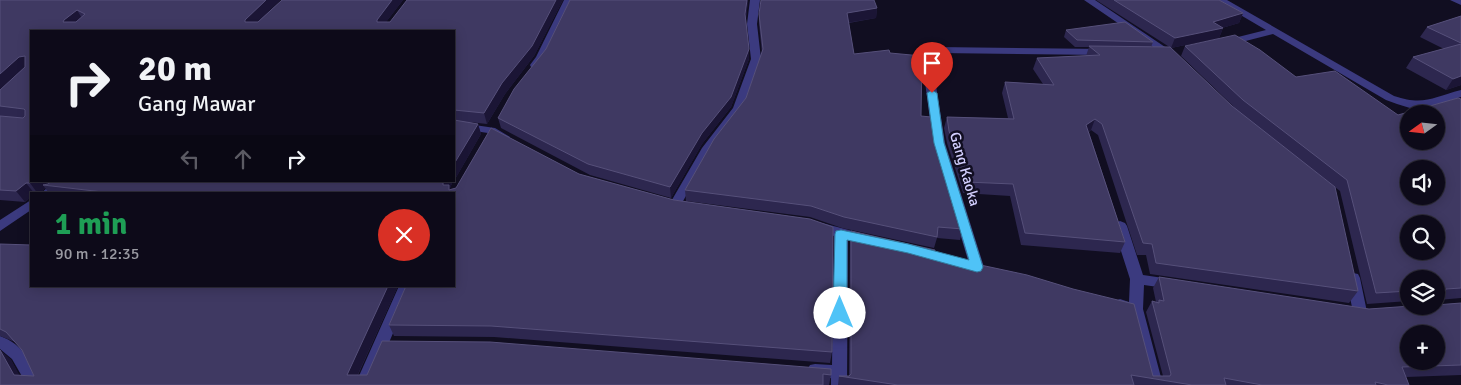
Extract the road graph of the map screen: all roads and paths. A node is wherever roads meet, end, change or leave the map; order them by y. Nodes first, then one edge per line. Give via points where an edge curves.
1 (569, 0) edge
2 (755, 0) edge
3 (1089, 0) edge
4 (1220, 0) edge
5 (1455, 0) edge
6 (1461, 2) edge
7 (1275, 31) junction
8 (1220, 44) edge
9 (1110, 52) edge
10 (1149, 52) edge
11 (528, 73) edge
12 (1461, 93) edge
13 (1445, 99) junction
14 (1461, 108) edge
15 (455, 125) edge
16 (512, 142) edge
17 (63, 182) edge
18 (49, 192) edge
19 (30, 205) edge
20 (675, 205) edge
21 (1116, 216) edge
22 (810, 224) edge
23 (0, 226) edge
24 (841, 234) junction
25 (879, 242) edge
26 (960, 263) edge
27 (1350, 263) edge
28 (1137, 279) junction
29 (1186, 286) edge
30 (406, 287) edge
31 (1107, 302) edge
32 (1136, 308) junction
33 (1341, 309) edge
34 (1378, 311) edge
35 (1360, 312) junction
36 (0, 342) edge
37 (380, 344) junction
38 (399, 344) edge
39 (800, 369) edge
40 (839, 378) edge
41 (35, 385) edge
42 (363, 385) edge
43 (1155, 385) edge

1 - 11 street via 541,58
2 - 20 street via 752,24 756,59 738,108 708,148
3 - 10 street via 1174,54
4 - 7 street
5 - 6 street
7 - 8 street
7 - 13 street via 1407,105 1426,106
9 - 26 street, Gang Kaoka via 936,50 927,59 939,143 982,268
12 - 13 street
13 - 14 street
15 - 16 street via 491,130
17 - 18 street
19 - 23 street
21 - 28 street
22 - 24 street
24 - 25 street
24 - 40 street
27 - 35 street
28 - 29 street
28 - 32 street
30 - 37 street
31 - 32 street
32 - 43 street
33 - 35 street
34 - 35 street
36 - 41 street via 10,345 21,358
37 - 38 street
37 - 42 street
39 - 40 street

